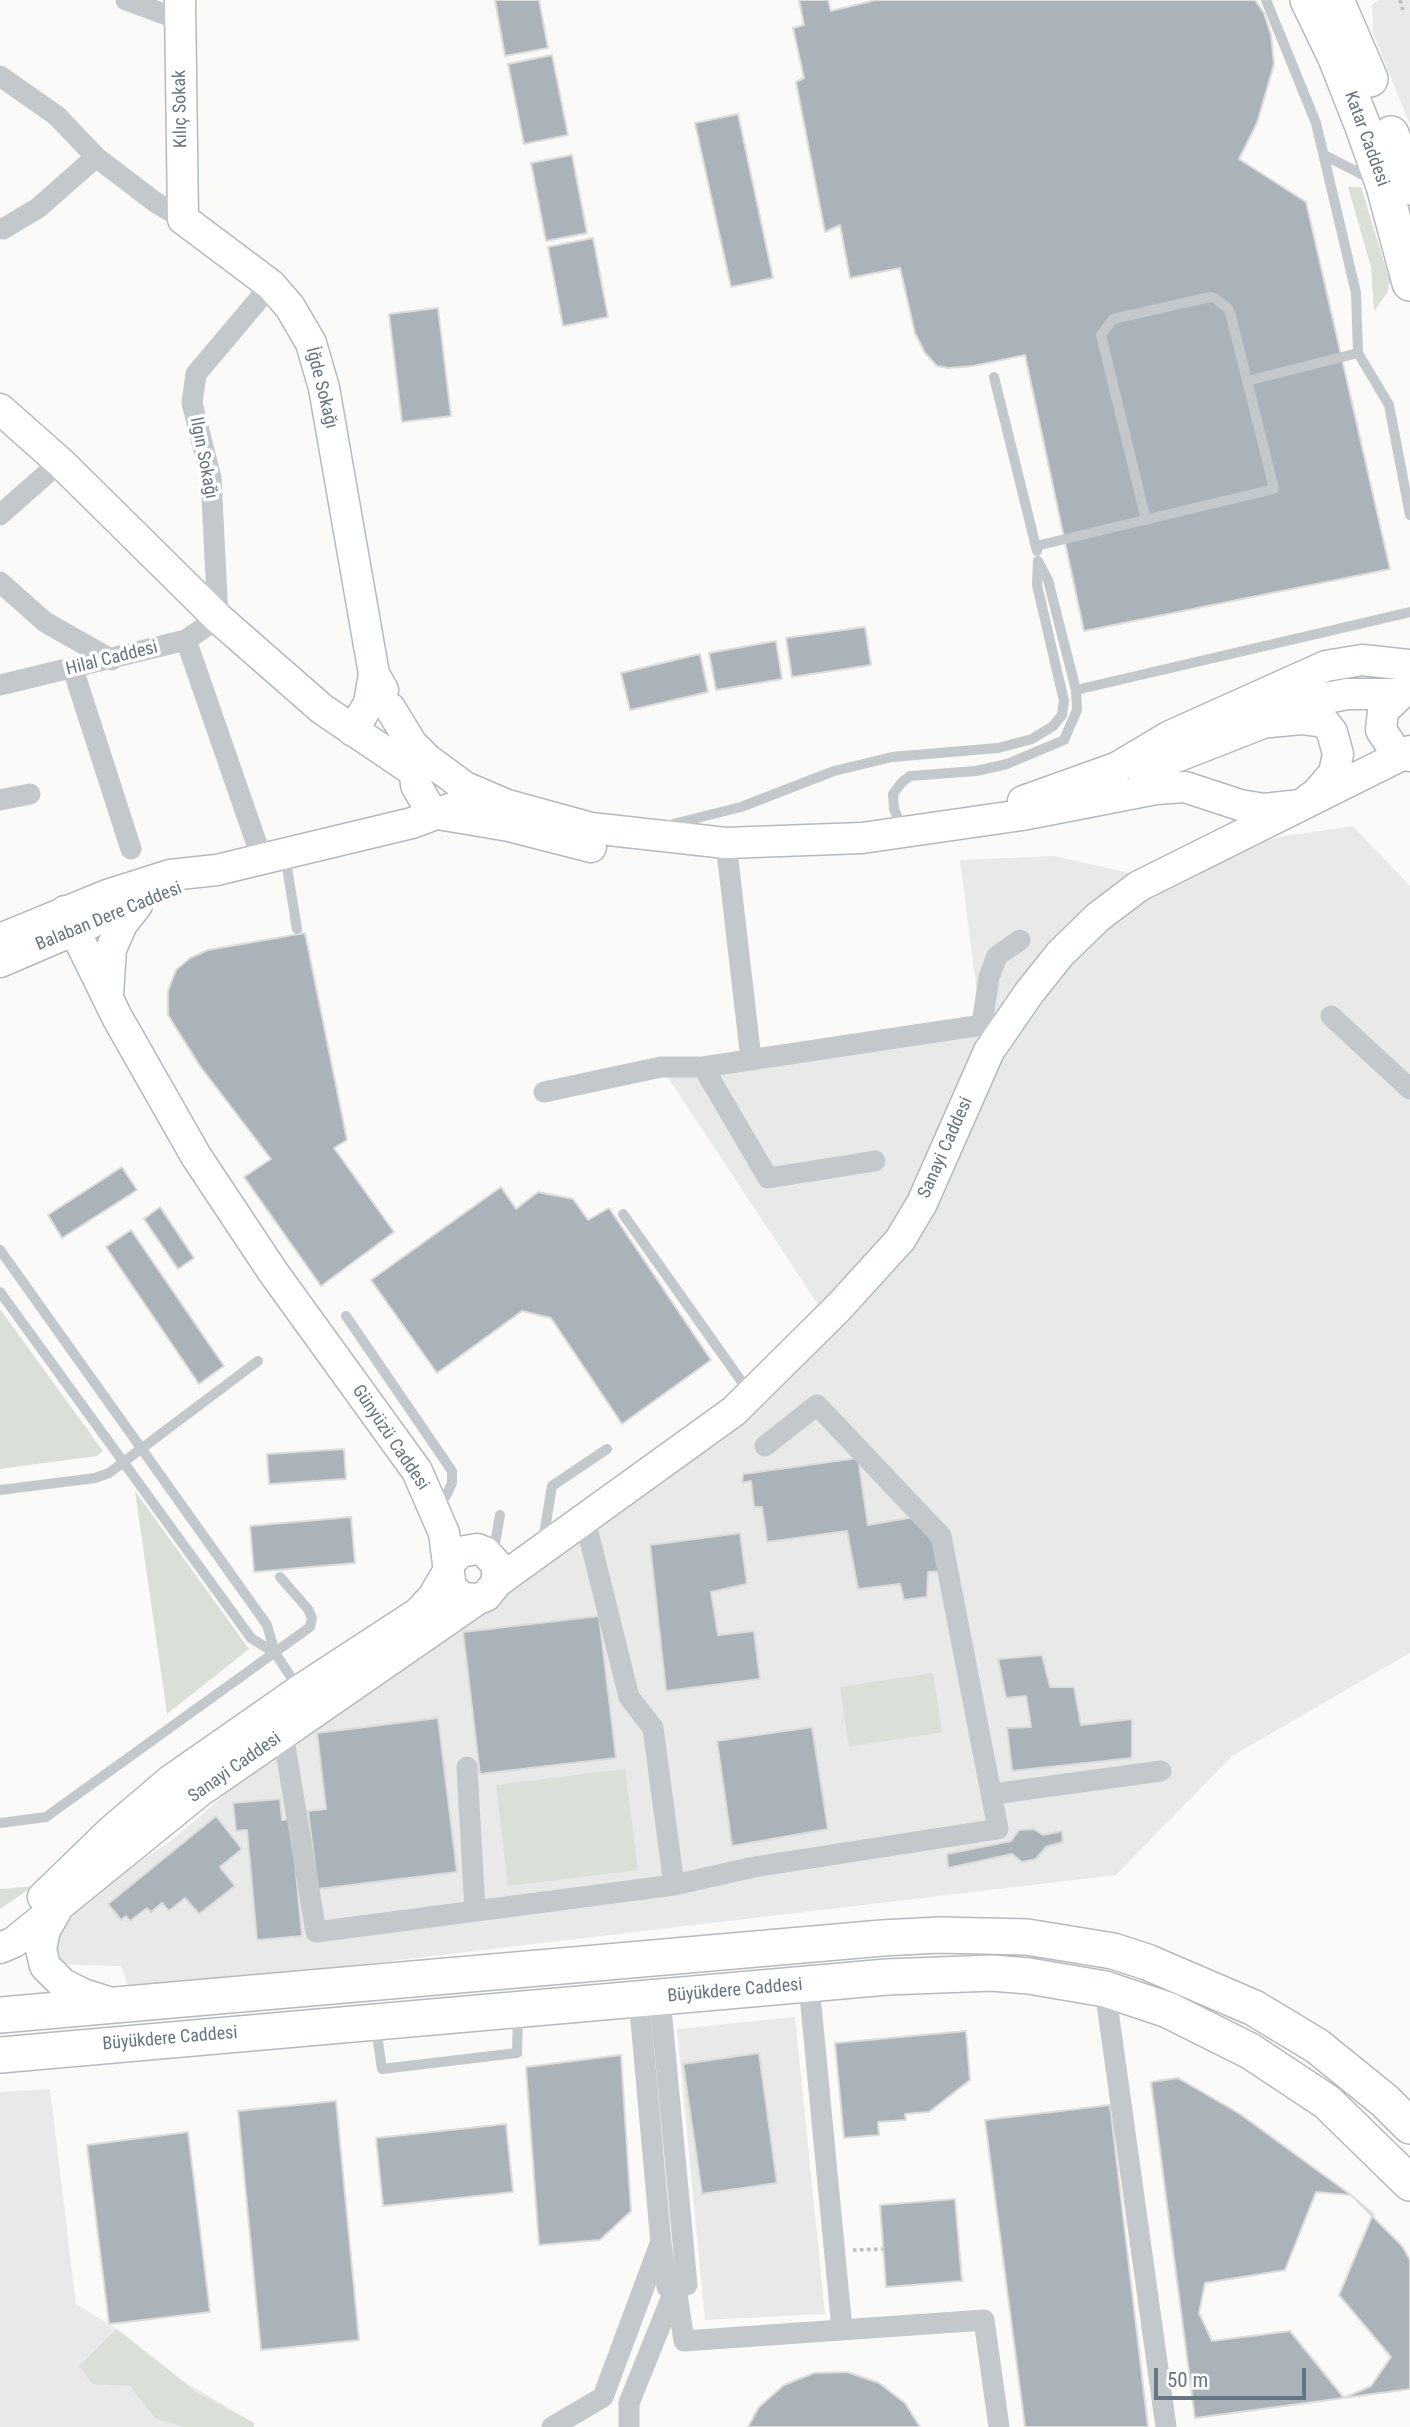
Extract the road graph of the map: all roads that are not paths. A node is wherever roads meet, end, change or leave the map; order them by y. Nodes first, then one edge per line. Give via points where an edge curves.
1 (126, 0) edge
2 (1266, 0) edge
3 (1308, 0) edge
4 (1336, 0) edge
5 (180, 10) edge
6 (0, 76) edge
7 (1324, 155) junction
8 (96, 157) junction
9 (1397, 186) edge
10 (183, 219) junction
11 (0, 228) edge
12 (1410, 283) edge
13 (271, 285) junction
14 (1358, 353) junction
15 (994, 377) dead end
16 (1247, 381) junction
17 (0, 409) edge
18 (60, 462) junction
19 (0, 515) edge
20 (1410, 515) edge
21 (1146, 520) junction
22 (1036, 546) junction
23 (1038, 561) junction
24 (0, 582) edge
25 (1410, 612) edge
26 (218, 618) junction
27 (186, 640) junction
28 (112, 660) junction
29 (73, 669) junction
30 (374, 674) junction
31 (1406, 681) edge
32 (0, 685) edge
33 (1076, 690) junction
34 (390, 708) junction
35 (1270, 722) junction
36 (363, 737) junction
37 (1408, 754) edge
38 (1118, 767) junction
39 (429, 768) junction
40 (30, 794) dead end
41 (0, 800) edge
42 (1301, 805) junction
43 (506, 806) junction
44 (438, 814) junction
45 (975, 820) junction
46 (905, 832) junction
47 (635, 834) junction
48 (726, 843) junction
49 (131, 849) dead end
50 (273, 856) junction
51 (217, 870) junction
52 (137, 905) junction
53 (61, 924) junction
54 (297, 929) dead end
55 (0, 939) edge
56 (1020, 940) dead end
57 (0, 962) edge
58 (108, 999) junction
59 (1331, 1016) dead end
60 (751, 1059) junction
61 (703, 1067) junction
62 (1410, 1089) edge
63 (544, 1092) dead end
64 (875, 1161) dead end
65 (623, 1214) dead end
66 (0, 1250) edge
67 (0, 1292) edge
68 (346, 1316) dead end
69 (258, 1362) dead end
70 (751, 1394) junction
71 (765, 1446) dead end
72 (141, 1449) junction
73 (607, 1449) dead end
74 (124, 1462) junction
75 (0, 1490) edge
76 (434, 1507) junction
77 (500, 1516) dead end
78 (585, 1520) junction
79 (541, 1551) junction
80 (448, 1569) junction
81 (486, 1572) junction
82 (280, 1577) dead end
83 (275, 1653) junction
84 (307, 1701) junction
85 (283, 1734) junction
86 (467, 1767) dead end
87 (1161, 1772) dead end
88 (993, 1794) junction
89 (0, 1823) edge
90 (674, 1885) junction
91 (60, 1905) junction
92 (475, 1911) junction
93 (0, 1927) edge
94 (0, 1948) edge
95 (809, 1984) junction
96 (1105, 1989) junction
97 (650, 1998) junction
98 (118, 2005) junction
99 (518, 2010) junction
100 (0, 2015) edge
101 (375, 2022) junction
102 (0, 2055) edge
103 (1410, 2126) edge
104 (1410, 2183) edge
105 (661, 2243) junction
106 (676, 2287) junction
107 (842, 2329) junction
108 (552, 2427) edge
109 (629, 2427) edge
110 (999, 2427) edge
111 (1166, 2427) edge

1 - 5 street
2 - 7 lane via 1316,123
3 - 9 main road, Katar Caddesi
4 - 9 main road, Katar Caddesi via 1356,43
5 - 10 street, Kılıç Sokak
6 - 8 street, İğde Sokağı via 57,116
7 - 9 lane
7 - 14 lane via 1356,293
8 - 10 street, İğde Sokağı
8 - 11 street via 37,208
9 - 12 main road, Katar Caddesi
10 - 13 street, İğde Sokağı
13 - 26 street, Ilgın Sokağı via 195,374 192,403 211,478
13 - 30 street, İğde Sokağı via 312,343 324,388
14 - 16 lane
14 - 20 lane via 1390,405
15 - 22 lane
16 - 21 lane via 1274,489
16 - 21 lane via 1228,308 1216,299 1113,319 1104,328 1101,343
17 - 18 street
18 - 19 street
18 - 26 street
21 - 22 lane
22 - 23 lane
23 - 33 lane via 1048,580
23 - 47 lane via 1037,585 1064,701 1062,715 1053,726 1032,739 998,748 892,757 834,771 741,807
24 - 28 street via 45,622
25 - 33 lane
26 - 27 street, Hilal Caddesi
26 - 36 street via 322,709
27 - 28 street, Hilal Caddesi
27 - 50 street
28 - 29 street, Hilal Caddesi
29 - 32 street, Hilal Caddesi
29 - 49 street
30 - 34 street
30 - 36 street
31 - 35 street via 1296,709
31 - 37 street via 1383,711 1381,730 1386,743
31 - 38 street via 1362,660 1326,666 1170,736
33 - 46 lane via 1077,710 1063,740 1007,764 910,776 902,782 893,794 894,809
34 - 36 street via 384,729
34 - 39 street
35 - 38 street via 1171,759
35 - 42 street via 1324,722 1332,733 1338,754 1334,773
36 - 39 street
37 - 42 street, Sanayi Caddesi
38 - 45 street
39 - 43 street
39 - 44 street via 422,796
40 - 41 street
42 - 45 street via 1240,805 1185,787
42 - 70 street, Sanayi Caddesi via 1139,886 1060,954 989,1051 922,1203 900,1240
43 - 44 street, Balaban Dere Caddesi via 460,805
43 - 47 street
44 - 48 street via 634,852 694,853
44 - 50 street, Balaban Dere Caddesi
45 - 46 street
46 - 48 street via 796,843
47 - 48 street
48 - 60 street
50 - 51 street, Balaban Dere Caddesi
50 - 54 lane
51 - 52 street, Balaban Dere Caddesi via 175,893
51 - 53 street, Balaban Dere Caddesi via 170,875
52 - 53 street, Balaban Dere Caddesi
52 - 58 street via 111,949
53 - 55 street, Balaban Dere Caddesi
53 - 57 street, Balaban Dere Caddesi
53 - 58 street, Günyüzü Caddesi
53 - 76 street, Günyüzü Caddesi via 190,1167 409,1483
56 - 60 street via 997,956 982,1025
58 - 76 street, Günyüzü Caddesi via 195,1156 417,1471
59 - 62 street
60 - 61 street
61 - 63 street via 661,1067
61 - 64 street via 768,1178
65 - 70 lane
66 - 72 lane
67 - 74 lane
68 - 76 lane via 452,1471 446,1496
69 - 72 lane
70 - 78 street, Sanayi Caddesi
71 - 88 street via 817,1405 940,1536
72 - 74 lane
72 - 83 lane via 267,1625
73 - 79 lane via 552,1486
74 - 75 lane via 95,1478
74 - 83 lane via 251,1638
76 - 80 street via 444,1533
76 - 81 street
77 - 81 lane
78 - 79 street, Sanayi Caddesi
78 - 90 street via 629,1698 653,1728
79 - 81 street, Sanayi Caddesi
80 - 81 street via 460,1552
80 - 81 street via 456,1594
80 - 84 street, Sanayi Caddesi via 418,1613
81 - 84 street, Sanayi Caddesi
82 - 83 lane via 312,1618 310,1627
83 - 84 lane
83 - 89 lane via 46,1817
84 - 85 street, Sanayi Caddesi
84 - 93 street, Sanayi Caddesi via 171,1780 22,1915
85 - 91 street, Sanayi Caddesi via 199,1792
85 - 92 street via 316,1932
86 - 92 street
87 - 88 street
88 - 90 street via 998,1829 754,1867
90 - 92 street
91 - 94 street, Sanayi Caddesi
91 - 98 street via 45,1930 41,1949 45,1966 73,1989
95 - 96 main road, Büyükdere Caddesi via 992,1973
95 - 97 main road, Büyükdere Caddesi
95 - 107 street
96 - 104 main road, Büyükdere Caddesi via 1208,2029 1296,2080 1359,2130
96 - 111 street
97 - 99 main road, Büyükdere Caddesi
97 - 105 street
97 - 106 street via 687,2285
98 - 100 main road
98 - 103 main road via 882,1938 1027,1937 1147,1962 1254,2008 1317,2046
99 - 101 main road, Büyükdere Caddesi
99 - 101 lane via 517,2053 382,2068
101 - 102 main road, Büyükdere Caddesi
105 - 106 street via 667,2287
105 - 108 street via 603,2397
106 - 107 street via 684,2341
106 - 109 street via 629,2403
107 - 110 street via 984,2320

